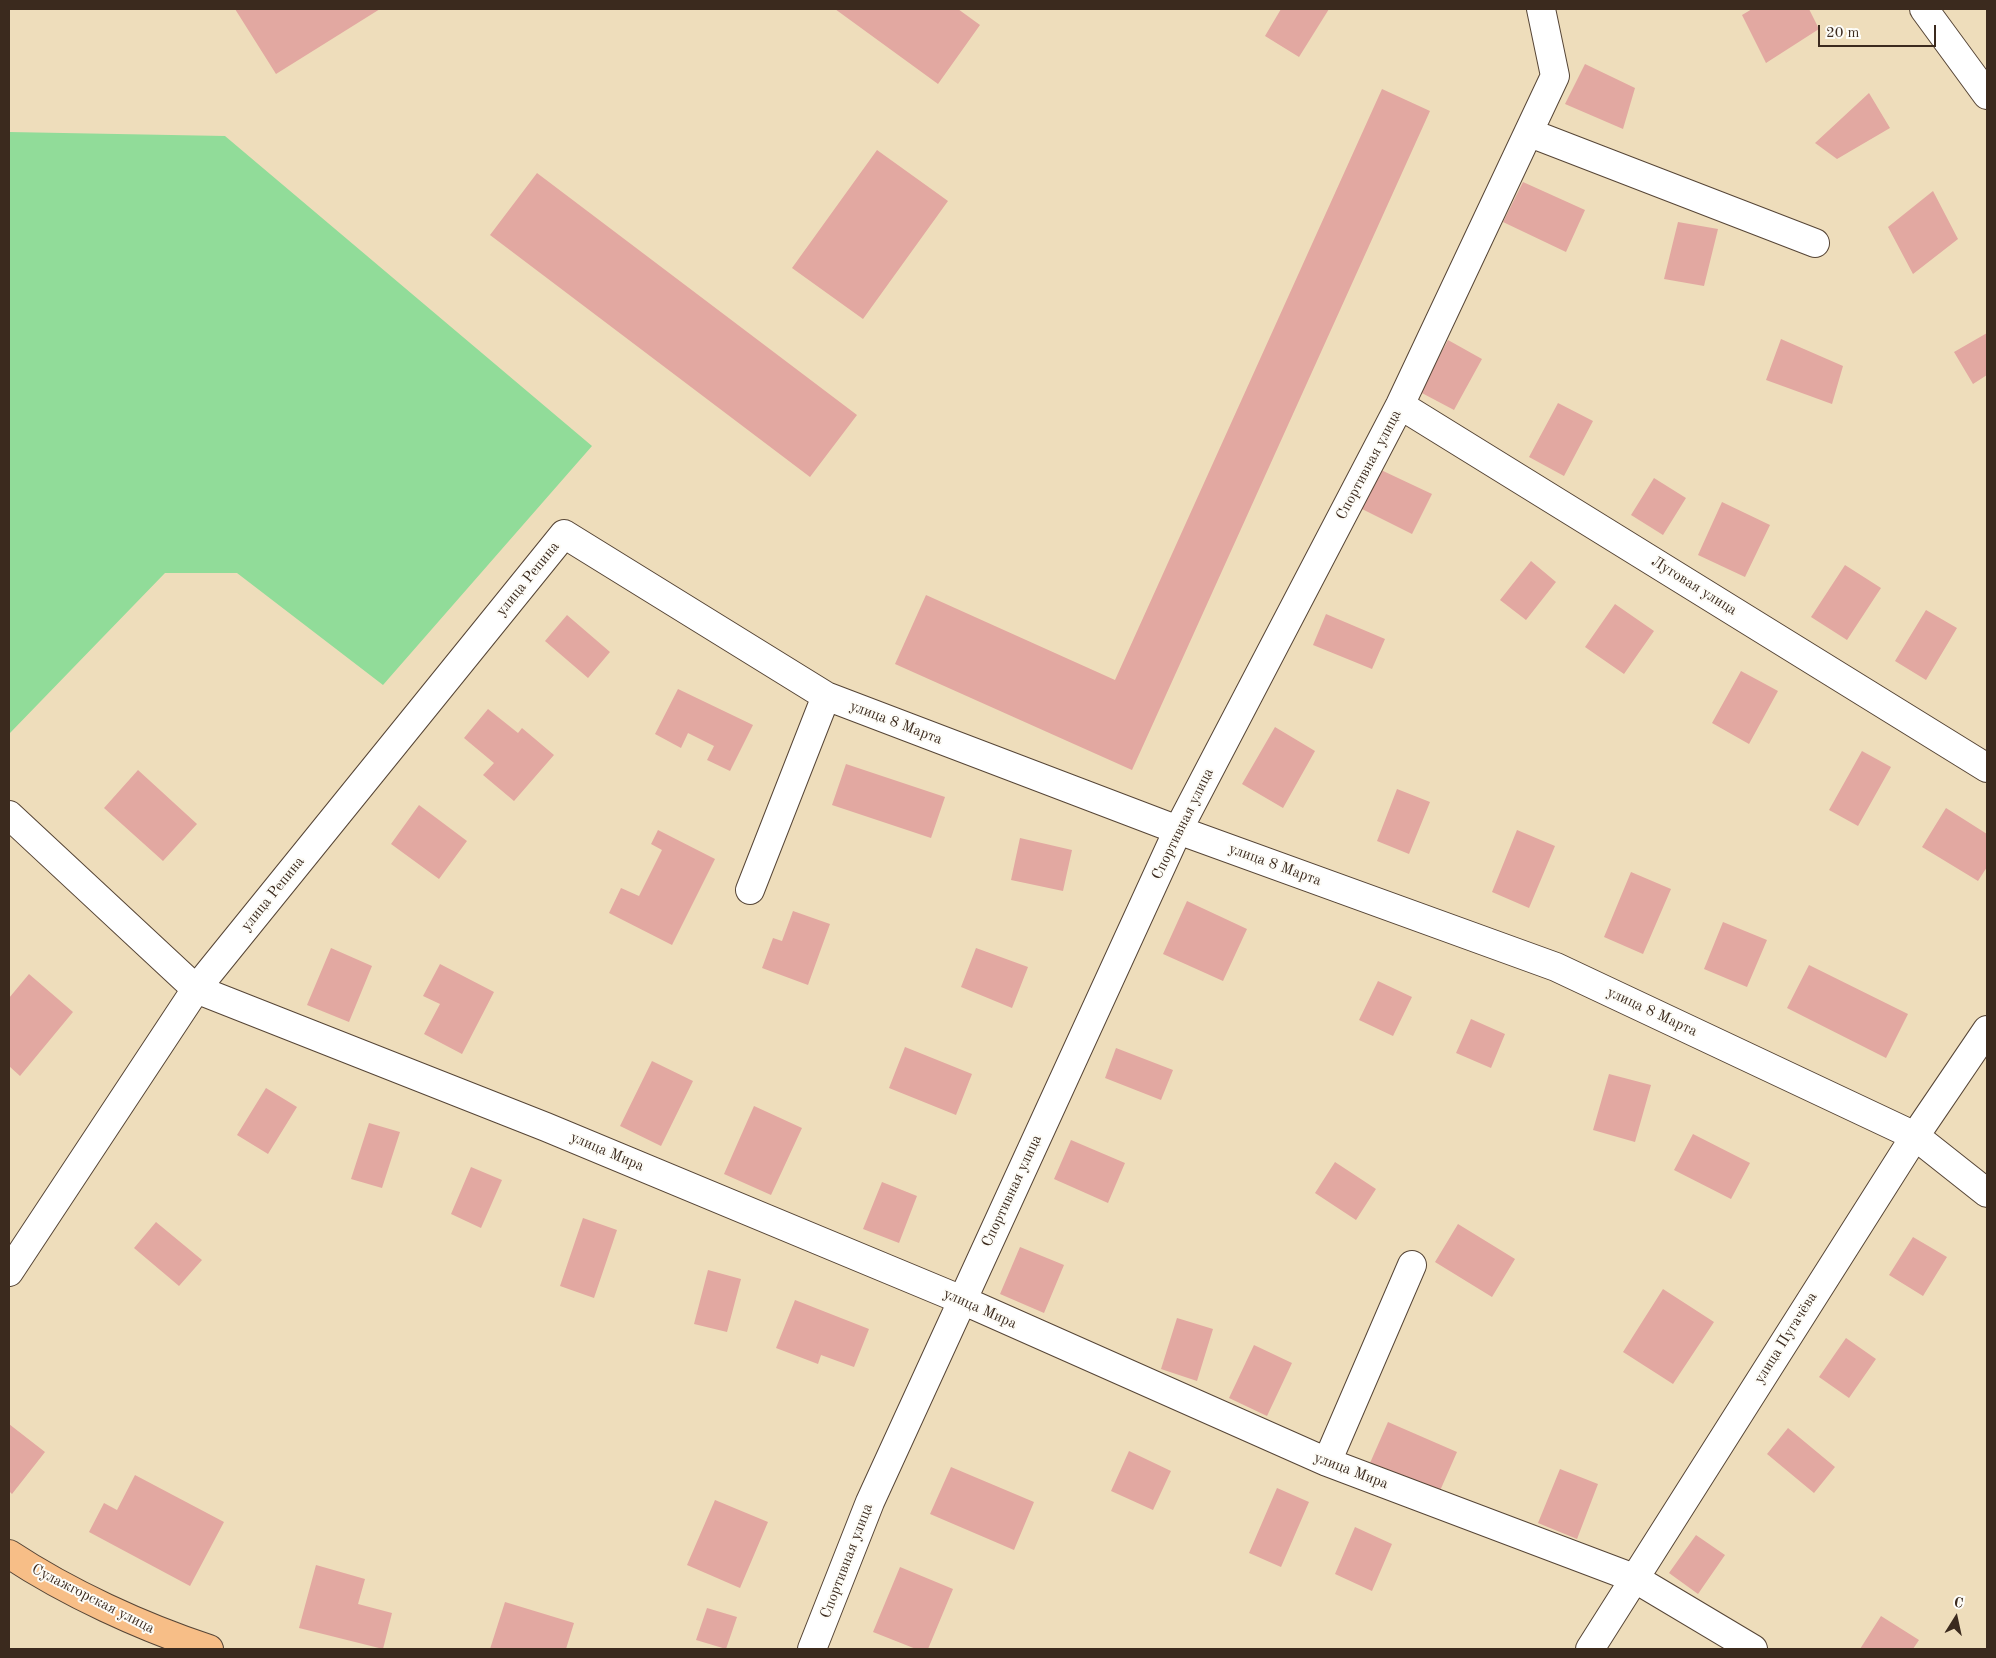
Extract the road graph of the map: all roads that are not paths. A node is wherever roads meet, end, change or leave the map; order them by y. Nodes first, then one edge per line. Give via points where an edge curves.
1 (1540, 9) edge
2 (1924, 9) edge
3 (1987, 95) edge
4 (1530, 133) junction
5 (1815, 243) dead end
6 (1400, 405) junction
7 (564, 534) joint
8 (826, 696) junction
9 (1987, 768) edge
10 (9, 815) edge
11 (1178, 830) junction
12 (750, 890) dead end
13 (196, 989) junction
14 (1987, 1030) edge
15 (1915, 1136) junction
16 (1987, 1193) edge
17 (1412, 1265) dead end
18 (9, 1272) edge
19 (962, 1300) junction
20 (1327, 1462) junction
21 (9, 1554) edge
22 (1634, 1578) junction
23 (209, 1649) edge
24 (812, 1649) edge
25 (1590, 1649) edge
26 (1753, 1649) edge

1 - 4 street, Спортивная улица via 1555,76
2 - 3 street
4 - 5 street
4 - 6 street, Спортивная улица
6 - 9 street, Луговая улица
6 - 11 street, Спортивная улица
7 - 8 street, улица 8 Марта
7 - 13 street, улица Репина
8 - 11 street, улица 8 Марта
8 - 12 street
10 - 13 street
11 - 15 street, улица 8 Марта via 1556,967
11 - 19 street, Спортивная улица
13 - 18 street, улица Репина
13 - 19 street, улица Мира via 546,1127
14 - 15 street, улица Пугачёва
15 - 16 street, улица 8 Марта
15 - 22 street, улица Пугачёва
17 - 20 street
19 - 20 street, улица Мира
19 - 24 street, Спортивная улица via 870,1502
20 - 22 street, улица Мира
21 - 23 main road, Сулажгорская улица via 28,1567 154,1631
22 - 25 street, улица Пугачёва
22 - 26 street, улица Мира

